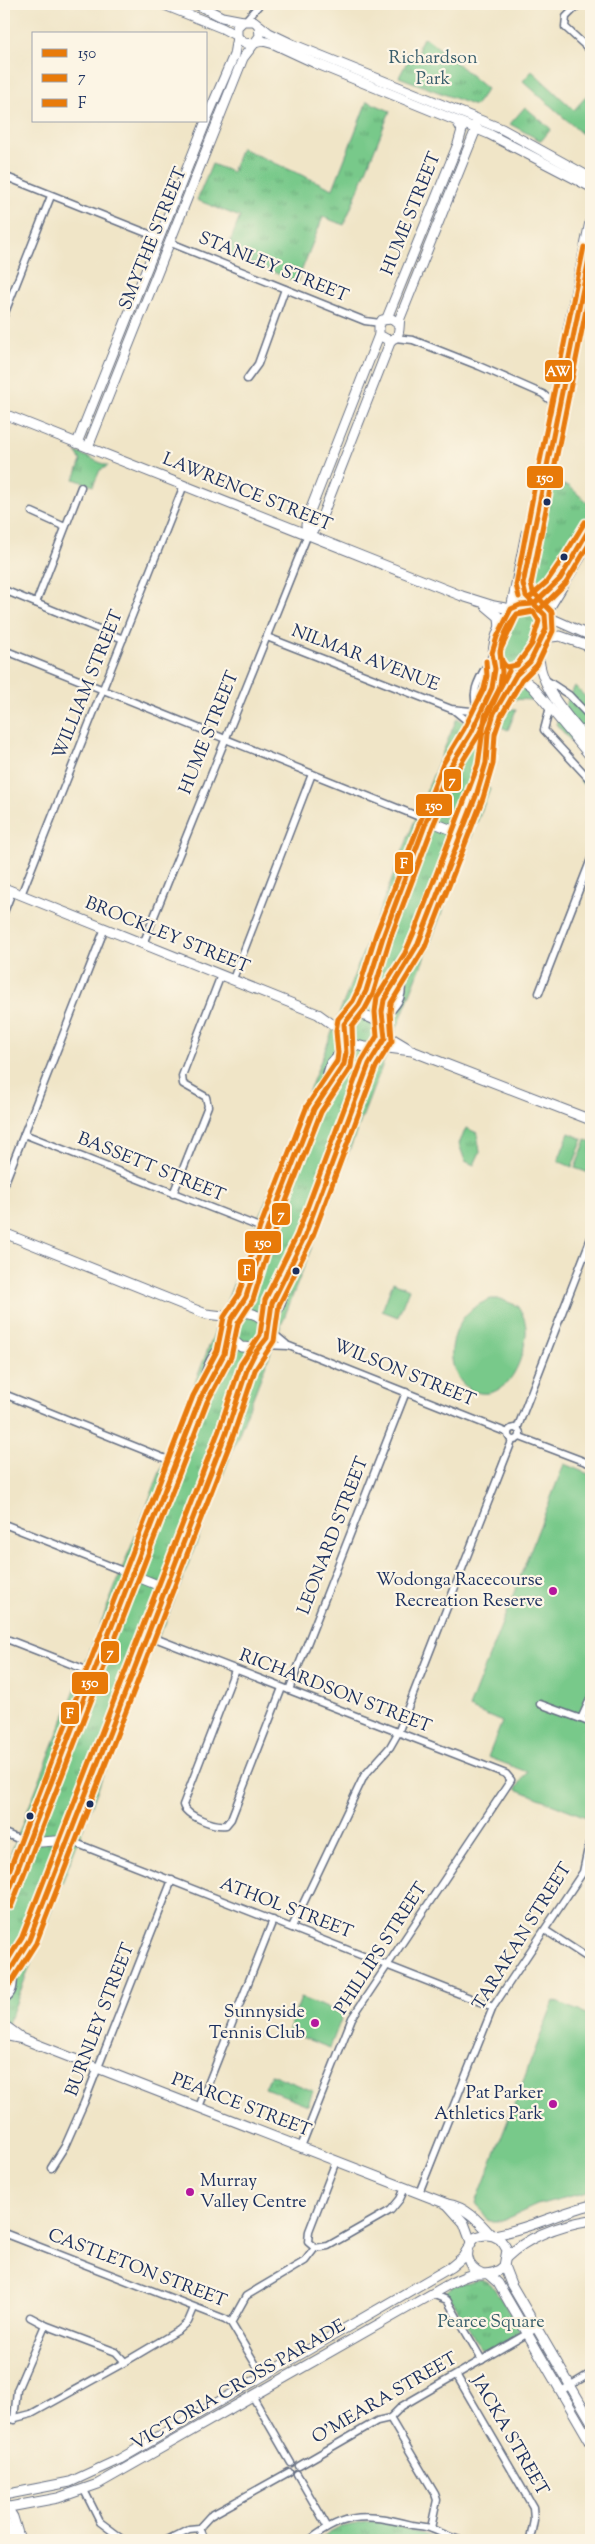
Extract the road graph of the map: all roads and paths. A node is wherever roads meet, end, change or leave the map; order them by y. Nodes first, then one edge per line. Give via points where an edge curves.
1 (162, 4) edge
2 (196, 4) edge
3 (260, 4) edge
4 (579, 4) edge
5 (244, 21) junction
6 (259, 25) junction
7 (237, 37) junction
8 (253, 43) junction
9 (591, 51) edge
10 (218, 91) junction
11 (229, 95) junction
12 (208, 116) edge
13 (471, 116) junction
14 (457, 121) junction
15 (205, 123) edge
16 (476, 129) junction
17 (215, 132) junction
18 (4, 176) edge
19 (591, 178) edge
20 (442, 184) junction
21 (591, 187) edge
22 (452, 188) junction
23 (51, 196) junction
24 (168, 213) junction
25 (591, 217) edge
26 (181, 218) junction
27 (421, 236) junction
28 (159, 238) junction
29 (431, 241) junction
30 (171, 243) junction
31 (591, 249) edge
32 (406, 272) junction
33 (144, 276) junction
34 (417, 276) junction
35 (155, 280) junction
36 (285, 289) junction
37 (4, 315) edge
38 (399, 324) junction
39 (381, 327) junction
40 (393, 339) junction
41 (247, 379) dead end
42 (361, 384) junction
43 (372, 389) junction
44 (94, 400) junction
45 (553, 403) junction
46 (105, 404) junction
47 (4, 414) edge
48 (77, 443) junction
49 (88, 447) junction
50 (332, 458) junction
51 (344, 462) junction
52 (184, 486) junction
53 (81, 487) dead end
54 (310, 511) junction
55 (32, 512) dead end
56 (322, 516) junction
57 (591, 526) edge
58 (65, 527) junction
59 (308, 534) junction
60 (591, 540) edge
61 (4, 590) edge
62 (478, 602) junction
63 (36, 603) junction
64 (534, 604) junction
65 (511, 609) junction
66 (546, 616) junction
67 (568, 627) junction
68 (500, 629) junction
69 (591, 636) edge
70 (267, 637) junction
71 (123, 639) junction
72 (574, 640) junction
73 (541, 641) junction
74 (591, 647) edge
75 (4, 650) edge
76 (493, 658) junction
77 (516, 675) junction
78 (545, 679) junction
79 (103, 690) junction
80 (550, 707) junction
81 (482, 708) junction
82 (452, 710) junction
83 (591, 718) edge
84 (473, 729) junction
85 (225, 739) junction
86 (591, 744) edge
87 (591, 757) edge
88 (312, 774) junction
89 (591, 781) edge
90 (427, 820) junction
91 (462, 834) junction
92 (591, 859) edge
93 (8, 890) edge
94 (21, 895) junction
95 (4, 912) edge
96 (105, 928) junction
97 (143, 944) junction
98 (221, 975) junction
99 (400, 975) junction
100 (232, 979) junction
101 (539, 992) dead end
102 (318, 1014) junction
103 (350, 1016) junction
104 (384, 1026) junction
105 (344, 1037) junction
106 (380, 1047) junction
107 (412, 1051) junction
108 (327, 1090) junction
109 (591, 1120) edge
110 (24, 1134) junction
111 (4, 1185) edge
112 (173, 1194) junction
113 (267, 1230) junction
114 (4, 1233) edge
115 (591, 1238) edge
116 (206, 1314) junction
117 (233, 1316) junction
118 (268, 1328) junction
119 (228, 1331) junction
120 (261, 1346) junction
121 (289, 1346) junction
122 (406, 1392) junction
123 (4, 1394) edge
124 (517, 1429) junction
125 (508, 1433) junction
126 (520, 1437) junction
127 (512, 1441) junction
128 (176, 1463) junction
129 (591, 1464) edge
130 (4, 1524) edge
131 (133, 1575) junction
132 (165, 1588) junction
133 (148, 1635) junction
134 (4, 1638) edge
135 (235, 1670) junction
136 (94, 1673) junction
137 (282, 1688) junction
138 (289, 1690) junction
139 (591, 1697) edge
140 (540, 1704) dead end
141 (581, 1719) junction
142 (591, 1723) edge
143 (398, 1733) junction
144 (511, 1780) joint
145 (4, 1833) edge
146 (591, 1834) edge
147 (68, 1840) junction
148 (28, 1842) junction
149 (583, 1872) junction
150 (591, 1875) edge
151 (172, 1880) junction
152 (4, 1904) edge
153 (273, 1920) junction
154 (292, 1927) junction
155 (545, 1930) junction
156 (591, 1960) edge
157 (14, 1965) junction
158 (388, 1965) junction
159 (4, 1980) edge
160 (4, 1999) edge
161 (493, 2007) junction
162 (4, 2025) edge
163 (4, 2035) edge
164 (23, 2038) junction
165 (98, 2067) junction
166 (199, 2107) junction
167 (301, 2147) junction
168 (336, 2161) junction
169 (50, 2168) dead end
170 (405, 2188) junction
171 (418, 2193) junction
172 (446, 2204) junction
173 (591, 2205) edge
174 (591, 2220) edge
175 (4, 2233) edge
176 (492, 2235) junction
177 (470, 2245) junction
178 (315, 2248) junction
179 (506, 2261) junction
180 (486, 2274) junction
181 (432, 2294) junction
182 (194, 2308) junction
183 (30, 2317) dead end
184 (231, 2323) junction
185 (45, 2325) junction
186 (537, 2328) junction
187 (528, 2334) junction
188 (482, 2360) junction
189 (125, 2362) junction
190 (591, 2373) edge
191 (262, 2375) junction
192 (457, 2376) junction
193 (246, 2385) junction
194 (571, 2386) junction
195 (561, 2391) junction
196 (253, 2397) junction
197 (390, 2418) junction
198 (14, 2420) junction
199 (4, 2421) edge
200 (591, 2421) edge
201 (591, 2443) edge
202 (291, 2464) junction
203 (299, 2466) junction
204 (289, 2472) junction
205 (297, 2474) junction
206 (84, 2490) junction
207 (4, 2495) edge
208 (5, 2505) edge
209 (327, 2526) junction
210 (199, 2528) junction
211 (431, 2528) junction
212 (12, 2540) edge
213 (20, 2540) edge
214 (124, 2540) edge
215 (167, 2540) edge
216 (204, 2540) edge
217 (310, 2540) edge
218 (460, 2540) edge
219 (530, 2540) edge

1 - 7 main road
2 - 5 main road via 222,17
3 - 5 street
3 - 6 street
4 - 9 street via 564,23
5 - 6 main road via 254,21
5 - 7 main road via 237,27
6 - 8 main road via 260,36
6 - 13 main road via 292,44
7 - 8 main road via 244,43
7 - 10 main road, SMYTHE STREET via 234,55
8 - 11 main road, SMYTHE STREET via 244,56
8 - 14 main road via 271,43
10 - 11 main road
10 - 12 main road, SMYTHE STREET
11 - 17 main road, SMYTHE STREET
13 - 16 main road
13 - 19 main road via 509,132
14 - 16 main road
14 - 20 main road, HUME STREET via 462,133
15 - 17 main road
15 - 24 main road, SMYTHE STREET
16 - 21 main road
16 - 22 main road, HUME STREET
17 - 26 main road, SMYTHE STREET
18 - 23 street
20 - 22 main road
20 - 27 main road, HUME STREET
22 - 29 main road, HUME STREET
23 - 28 street
23 - 37 street
24 - 26 main road
24 - 28 main road, SMYTHE STREET
25 - 45 main road
26 - 30 main road, SMYTHE STREET
27 - 29 main road
27 - 32 main road, HUME STREET
28 - 30 main road
28 - 33 main road, SMYTHE STREET
29 - 34 main road, HUME STREET
30 - 35 main road, SMYTHE STREET
30 - 36 street, STANLEY STREET
31 - 64 main road via 524,584 526,596
32 - 34 main road
32 - 39 main road, HUME STREET
33 - 35 main road
33 - 44 main road, SMYTHE STREET
34 - 38 main road, HUME STREET
35 - 46 main road, SMYTHE STREET
36 - 39 street, STANLEY STREET
36 - 41 street via 258,364
38 - 39 main road via 394,320
38 - 40 main road via 399,334
39 - 40 main road via 384,339
39 - 42 main road, HUME STREET
40 - 43 main road, HUME STREET
40 - 45 street via 413,340 479,366 542,394
42 - 43 main road
42 - 50 main road, HUME STREET
43 - 51 main road, HUME STREET
44 - 46 main road
44 - 48 main road, SMYTHE STREET
45 - 65 main road
46 - 49 main road, SMYTHE STREET
47 - 48 main road, LAWRENCE STREET
48 - 49 main road, LAWRENCE STREET
49 - 52 main road, LAWRENCE STREET
50 - 51 main road
50 - 54 main road, HUME STREET
51 - 56 main road, HUME STREET
52 - 59 main road, LAWRENCE STREET
52 - 71 street, WILLIAM STREET
53 - 58 street
54 - 56 main road
54 - 59 main road, HUME STREET via 306,525
55 - 58 street
56 - 59 main road, HUME STREET via 317,528
57 - 64 main road via 556,582
58 - 63 street
59 - 62 main road, LAWRENCE STREET
59 - 70 street, HUME STREET
60 - 66 main road
61 - 63 street
62 - 65 main road, LAWRENCE STREET
62 - 68 main road, LAWRENCE STREET via 498,616
63 - 71 street
64 - 65 main road
64 - 66 main road
65 - 68 main road
66 - 67 main road
66 - 73 main road via 547,626
67 - 69 main road
67 - 72 main road
68 - 76 main road
70 - 82 street, NILMAR AVENUE
70 - 85 street, HUME STREET
71 - 79 street, WILLIAM STREET
72 - 73 main road via 558,635
72 - 74 main road
73 - 77 main road via 528,666
73 - 78 main road via 539,663
75 - 79 street
76 - 77 main road via 502,672
76 - 81 main road via 494,685
76 - 81 street via 486,664 475,690 474,701
77 - 80 main road via 532,686
77 - 91 main road via 492,718 486,767
78 - 83 street via 569,695
78 - 86 main road via 565,713
79 - 85 street
79 - 94 street, WILLIAM STREET
80 - 87 main road
80 - 89 street via 544,730
81 - 82 street, NILMAR AVENUE via 466,712
81 - 84 main road
82 - 84 street, NILMAR AVENUE via 465,718
84 - 90 main road via 450,767
85 - 88 street
85 - 97 street, HUME STREET
88 - 90 street
88 - 100 street
90 - 91 main road
90 - 103 main road via 366,991
91 - 99 main road via 418,944
92 - 101 street
93 - 94 main road, BROCKLEY STREET
93 - 95 street
94 - 96 main road, BROCKLEY STREET
96 - 97 main road, BROCKLEY STREET
96 - 110 street
97 - 98 main road, BROCKLEY STREET
98 - 100 main road, BROCKLEY STREET
98 - 112 street via 182,1076 183,1084 206,1097 208,1106
99 - 104 main road via 384,1000
99 - 104 street via 403,987 399,1000
100 - 102 main road, BROCKLEY STREET
102 - 103 main road, BROCKLEY STREET
102 - 105 main road, BROCKLEY STREET
103 - 104 main road via 369,1017
103 - 105 main road
104 - 106 main road via 385,1038
104 - 107 main road via 393,1039
105 - 106 main road via 358,1046
105 - 108 street via 326,1073
105 - 108 main road via 343,1066
106 - 107 main road
106 - 118 main road via 368,1064 307,1229 269,1315
107 - 109 main road
108 - 113 main road via 314,1109
110 - 111 street
110 - 112 street, BASSETT STREET
112 - 113 street, BASSETT STREET
113 - 117 main road via 243,1303
114 - 116 main road
115 - 124 street
116 - 117 main road
116 - 119 main road
117 - 118 main road via 254,1314
117 - 119 main road
118 - 120 main road via 267,1338
118 - 121 street, WILSON STREET
119 - 120 main road via 232,1340 241,1347
119 - 128 main road via 222,1358 200,1399
120 - 121 street, WILSON STREET
120 - 132 main road via 248,1367 240,1398
121 - 122 street, WILSON STREET
122 - 125 street, WILSON STREET
122 - 138 street, LEONARD STREET
123 - 128 street
124 - 125 street via 512,1428
124 - 126 street
125 - 127 street
126 - 127 street
126 - 129 street
127 - 143 street
128 - 131 main road
130 - 131 street
131 - 132 main road
131 - 136 main road
132 - 133 main road
133 - 135 street, RICHARDSON STREET
133 - 147 main road
134 - 136 street
135 - 137 street, RICHARDSON STREET
135 - 137 street via 183,1804 188,1813 219,1826 226,1825 231,1818
136 - 148 main road
137 - 138 street, RICHARDSON STREET
138 - 143 street, RICHARDSON STREET
139 - 141 street
140 - 141 street
141 - 142 street
143 - 144 street, RICHARDSON STREET via 506,1774
143 - 154 street via 364,1776
144 - 158 street, PHILLIPS STREET
145 - 148 street
146 - 149 street, TARAKAN STREET
147 - 148 main road
147 - 151 street, ATHOL STREET
147 - 157 main road via 29,1940
148 - 152 main road
149 - 150 street
149 - 155 street, TARAKAN STREET
151 - 153 street, ATHOL STREET
151 - 165 street, BURNLEY STREET
153 - 154 street, ATHOL STREET
153 - 166 street
154 - 158 street, ATHOL STREET
155 - 156 street
155 - 161 street, TARAKAN STREET
157 - 159 main road
157 - 160 street via 14,1984 10,1996
158 - 161 street, ATHOL STREET
158 - 167 street, PHILLIPS STREET via 352,2018
161 - 171 street, TARAKAN STREET
162 - 164 main road, PEARCE STREET
163 - 164 main road, PEARCE STREET
164 - 165 main road, PEARCE STREET
165 - 166 main road, PEARCE STREET
165 - 169 street, BURNLEY STREET via 65,2146
166 - 167 main road, PEARCE STREET
167 - 168 main road, PEARCE STREET
168 - 170 main road, PEARCE STREET
168 - 178 street via 309,2231 308,2242
170 - 171 main road, PEARCE STREET
170 - 178 street via 391,2210 328,2246
171 - 172 main road, PEARCE STREET
172 - 176 main road, PEARCE STREET via 472,2214
172 - 177 main road, PEARCE STREET via 464,2223
173 - 176 main road via 563,2211 510,2233
174 - 179 main road via 531,2239
175 - 182 street, CASTLETON STREET
176 - 177 main road via 483,2235
176 - 179 main road via 504,2244
177 - 180 main road via 468,2261 471,2267
177 - 191 main road, VICTORIA CROSS PARADE via 451,2268
178 - 184 street via 305,2261 246,2296
179 - 180 main road
179 - 186 main road via 511,2284
180 - 181 main road, VICTORIA CROSS PARADE via 465,2277
180 - 187 main road via 498,2283
181 - 188 street via 447,2300
181 - 196 main road, VICTORIA CROSS PARADE
182 - 184 street, CASTLETON STREET
182 - 189 street via 188,2322 179,2330
183 - 185 street
184 - 191 street, CASTLETON STREET
185 - 189 street via 116,2352
185 - 198 street via 18,2390
186 - 187 street, O'MEARA STREET
186 - 194 main road
187 - 188 street, O'MEARA STREET
187 - 195 main road
188 - 192 street, O'MEARA STREET
189 - 198 street via 31,2414
190 - 194 street
191 - 193 main road, VICTORIA CROSS PARADE
192 - 197 street, O'MEARA STREET via 402,2406
192 - 219 street, JACKA STREET via 533,2507
193 - 196 main road
193 - 207 main road, VICTORIA CROSS PARADE via 92,2472 44,2489
194 - 195 street
194 - 200 main road
195 - 201 main road
196 - 202 street
196 - 206 main road, VICTORIA CROSS PARADE
197 - 203 street, O'MEARA STREET via 377,2421
197 - 211 street via 435,2494 436,2510
198 - 199 street
202 - 203 street
202 - 204 street
203 - 205 street
204 - 205 street
204 - 210 street via 210,2516
205 - 209 street
206 - 208 main road, VICTORIA CROSS PARADE via 37,2503
206 - 214 street via 100,2522
208 - 212 main road via 4,2518
208 - 213 main road via 13,2517
209 - 211 street via 365,2516
209 - 217 street
210 - 215 street via 189,2529
210 - 216 street
211 - 218 street via 440,2535

